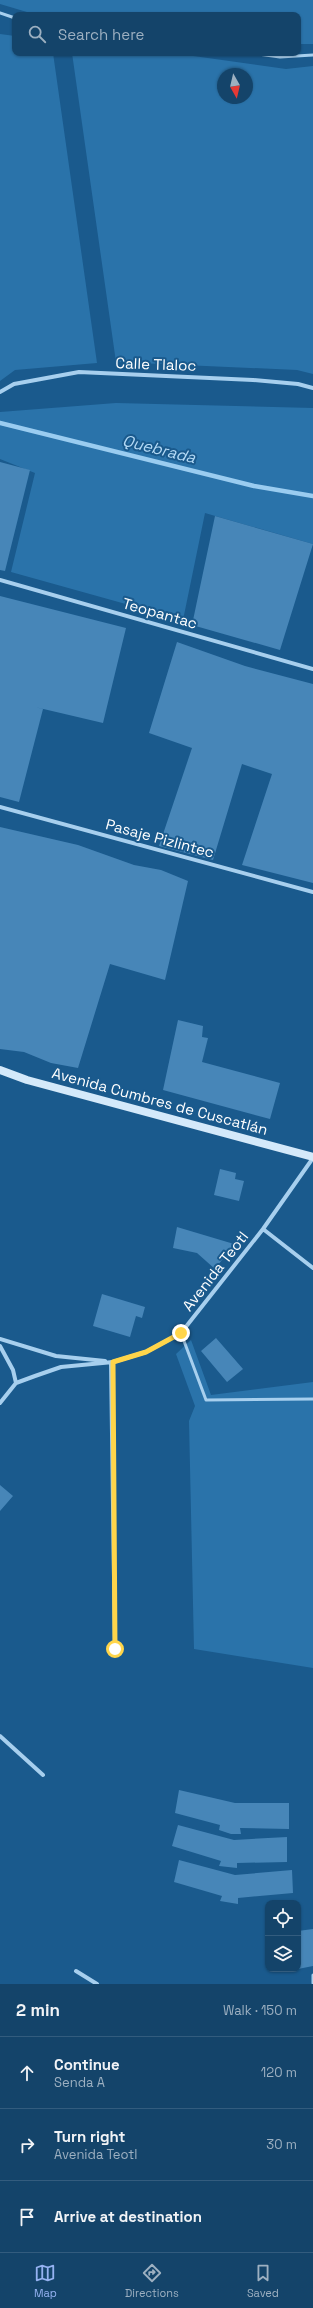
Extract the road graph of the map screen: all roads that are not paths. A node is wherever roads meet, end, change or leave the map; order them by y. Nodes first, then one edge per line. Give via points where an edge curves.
1 (0, 13) edge
2 (12, 17) edge
3 (313, 55) edge
4 (272, 56) edge
5 (296, 56) edge
6 (301, 56) edge
7 (313, 388) edge
8 (0, 392) edge
9 (0, 580) edge
10 (313, 669) edge
11 (0, 807) edge
12 (313, 892) edge
13 (0, 1070) edge
14 (313, 1157) edge
15 (264, 1229) junction
16 (313, 1268) edge
17 (181, 1333) junction
18 (0, 1339) edge
19 (0, 1346) edge
20 (113, 1362) junction
21 (16, 1383) junction
22 (313, 1399) edge
23 (0, 1403) edge
24 (115, 1649) dead end
25 (0, 1736) edge
26 (43, 1775) dead end
27 (76, 1971) dead end
28 (313, 1976) edge
29 (313, 1982) edge
30 (96, 1984) edge

1 - 2 lane
3 - 6 lane
4 - 5 lane
7 - 8 street, Calle Tlaloc via 253,380 79,372 14,384
9 - 10 street, Teopantac
11 - 12 street, Pasaje Pizlintec
13 - 14 main road, Avenida Cumbres de Cuscatlán via 27,1080
14 - 15 street, Avenida Teotl
15 - 16 street
15 - 17 street, Avenida Teotl
17 - 20 street, Avenida Teotl via 146,1352
17 - 22 lane via 206,1400
18 - 20 street via 56,1356
19 - 21 street
20 - 21 street, Avenida Teotl via 61,1367
20 - 24 street
21 - 23 street
25 - 26 street
27 - 30 street
28 - 29 lane

